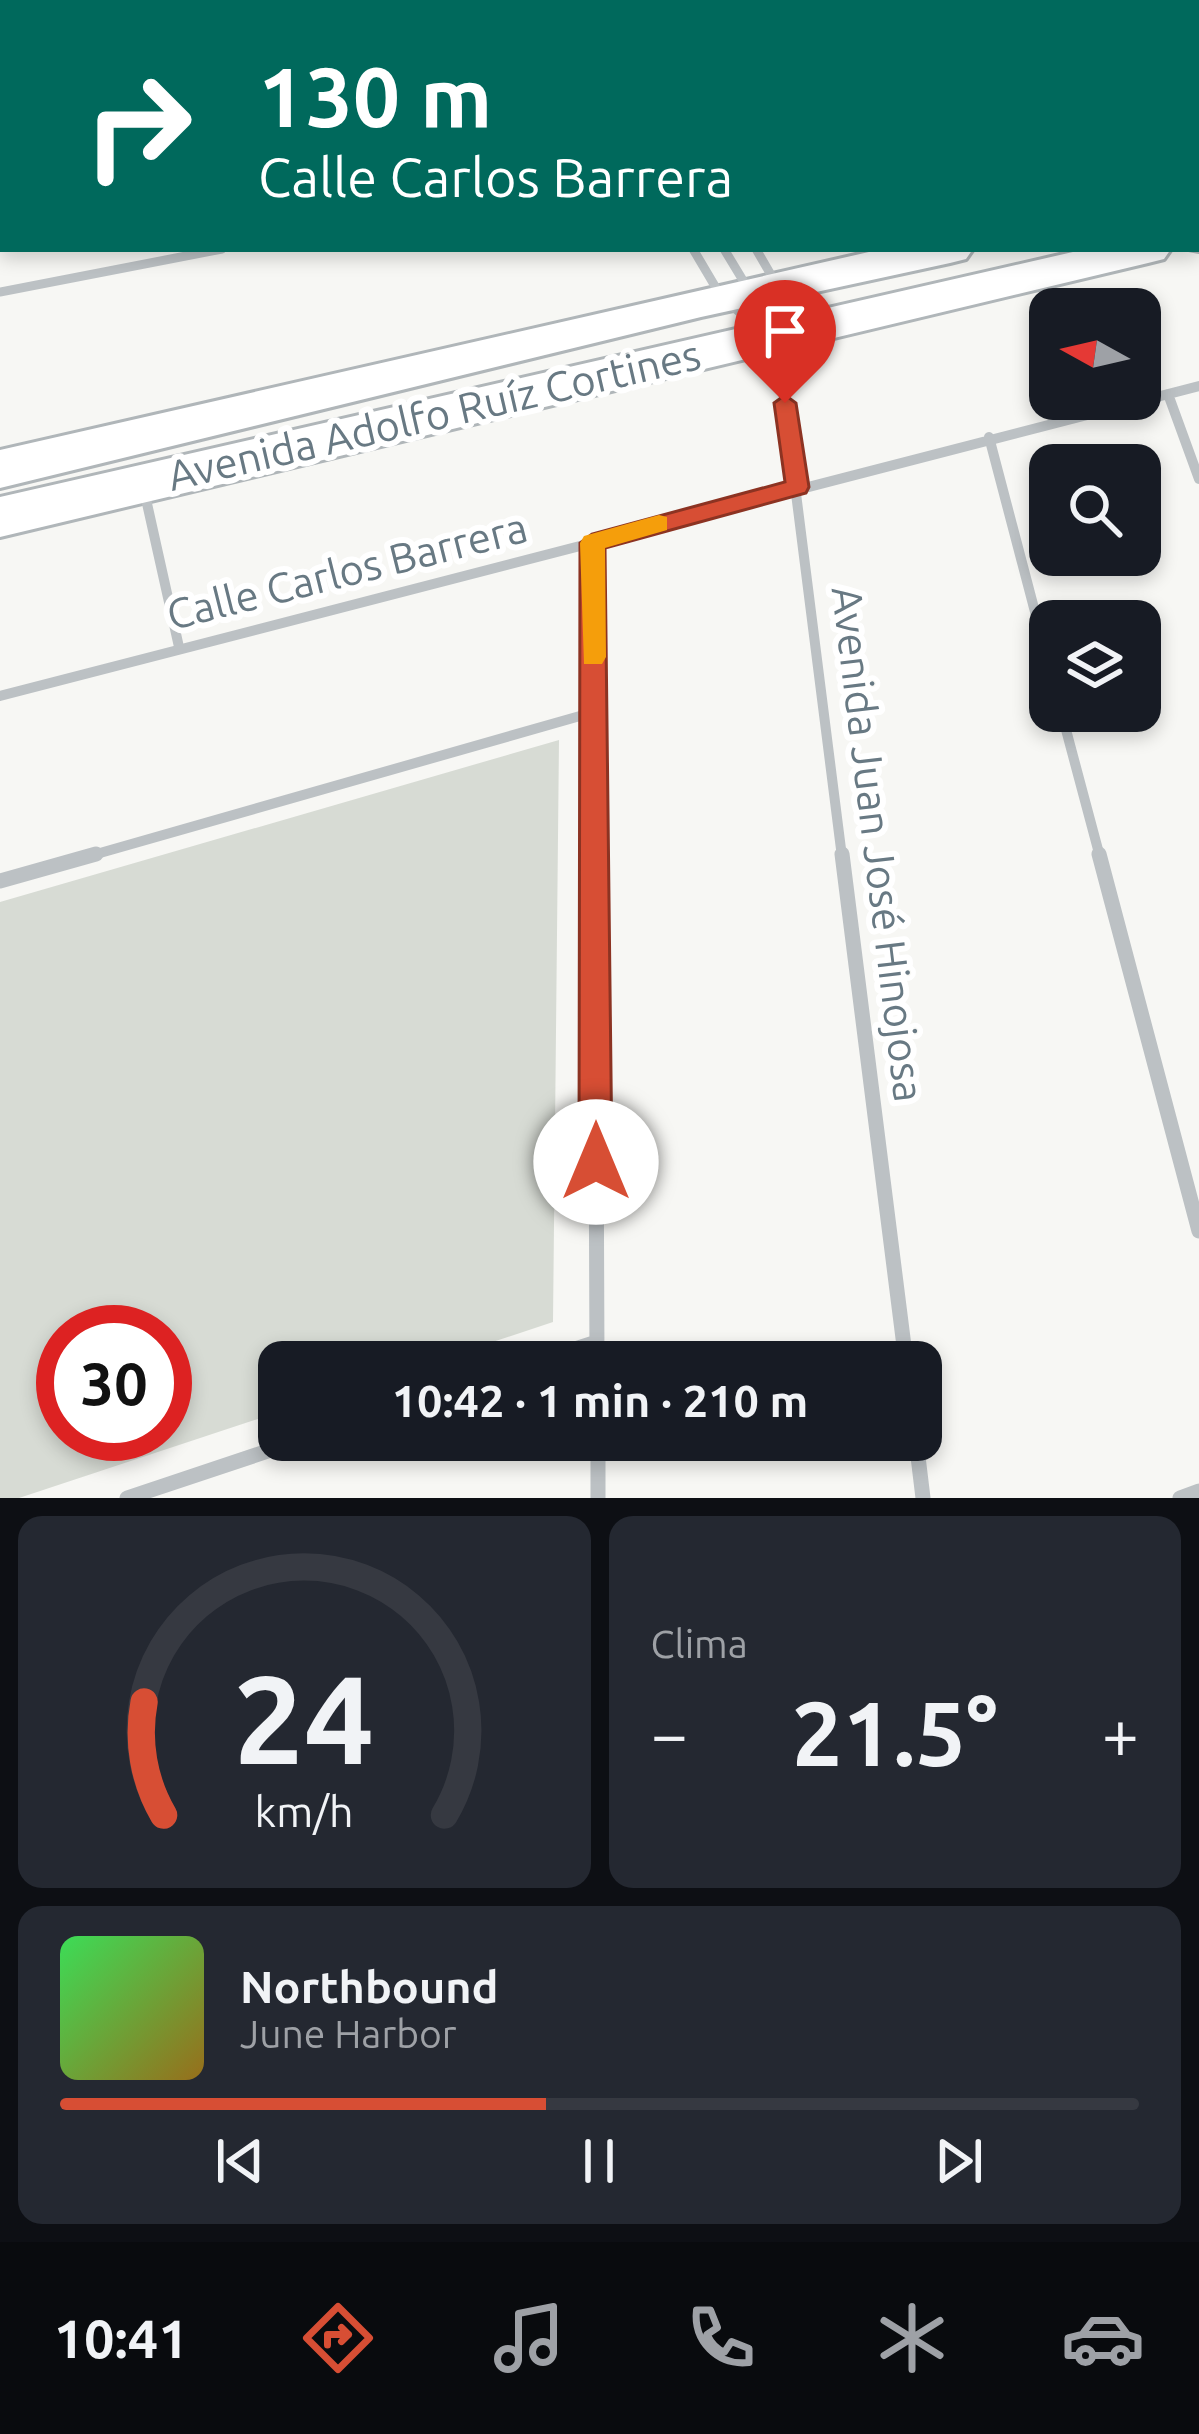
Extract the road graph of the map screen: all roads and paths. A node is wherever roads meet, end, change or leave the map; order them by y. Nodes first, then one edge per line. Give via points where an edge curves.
1 (207, 252) edge
2 (698, 252) edge
3 (933, 252) edge
4 (1115, 252) edge
5 (750, 285) edge
6 (0, 292) edge
7 (1199, 386) edge
8 (1168, 394) junction
9 (988, 437) junction
10 (0, 469) edge
11 (1199, 479) edge
12 (142, 484) junction
13 (797, 487) junction
14 (0, 517) edge
15 (592, 543) junction
16 (1032, 600) edge
17 (179, 647) junction
18 (0, 696) edge
19 (594, 712) junction
20 (1067, 732) edge
21 (0, 880) edge
22 (1199, 1231) edge
23 (597, 1341) edge
24 (904, 1341) edge
25 (258, 1454) edge
26 (598, 1461) edge
27 (919, 1461) edge
28 (1199, 1491) edge
29 (127, 1498) edge
30 (598, 1498) edge
31 (923, 1498) edge
32 (1180, 1498) edge

1 - 6 street
2 - 5 street, Avenida Juan José Hinojosa
3 - 5 main road, Avenida Adolfo Ruíz Cortines
4 - 5 main road, Avenida Adolfo Ruíz Cortines
5 - 10 main road, Avenida Adolfo Ruíz Cortines
5 - 12 main road, Avenida Adolfo Ruíz Cortines
5 - 13 street, Avenida Juan José Hinojosa via 779,360
7 - 8 street, Calle Carlos Barrera
8 - 9 street, Calle Carlos Barrera
8 - 11 street
9 - 13 street, Calle Carlos Barrera
9 - 16 street
12 - 14 main road, Avenida Adolfo Ruíz Cortines
12 - 17 street
13 - 15 street, Calle Carlos Barrera
13 - 24 street, Avenida Juan José Hinojosa
15 - 17 street, Calle Carlos Barrera
15 - 19 street
17 - 18 street, Calle Carlos Barrera
19 - 21 street
19 - 23 street
20 - 22 street
25 - 29 street
26 - 30 street
27 - 31 street
28 - 32 street

